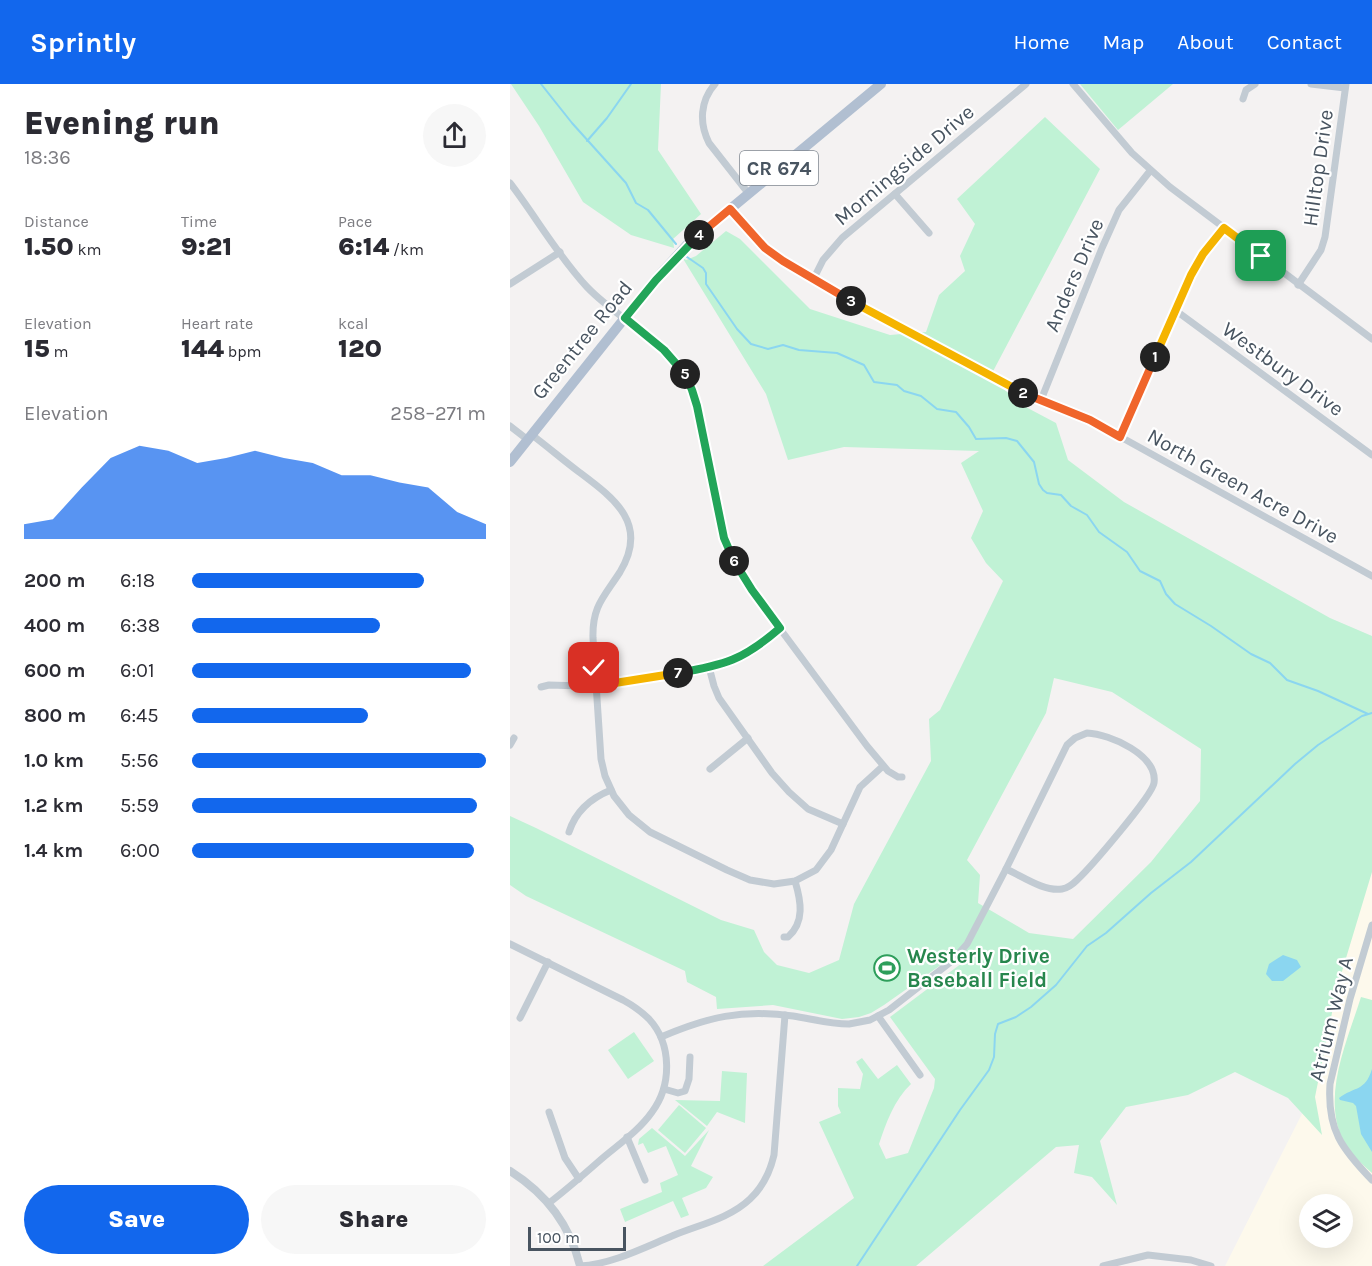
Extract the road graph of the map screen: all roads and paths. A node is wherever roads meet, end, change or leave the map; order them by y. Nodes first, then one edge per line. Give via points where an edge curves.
1 (715, 84) edge
2 (881, 84) edge
3 (1026, 84) edge
4 (1073, 84) edge
5 (1255, 84) edge
6 (1311, 84) edge
7 (1346, 86) edge
8 (1243, 99) dead end
9 (1150, 171) junction
10 (510, 183) edge
11 (748, 194) junction
12 (896, 194) junction
13 (730, 209) junction
14 (1224, 228) junction
15 (929, 233) dead end
16 (560, 252) junction
17 (813, 280) junction
18 (510, 284) edge
19 (1298, 285) junction
20 (1175, 310) junction
21 (625, 318) junction
22 (1372, 339) edge
23 (1041, 400) junction
24 (510, 426) edge
25 (1120, 437) junction
26 (530, 438) junction
27 (1372, 455) edge
28 (510, 462) edge
29 (1372, 576) edge
30 (780, 628) junction
31 (709, 667) junction
32 (596, 686) junction
33 (540, 687) dead end
34 (748, 738) junction
35 (883, 766) junction
36 (710, 769) dead end
37 (902, 777) dead end
38 (611, 790) junction
39 (843, 824) junction
40 (568, 832) dead end
41 (1006, 869) junction
42 (795, 881) junction
43 (1372, 925) edge
44 (784, 937) dead end
45 (510, 944) edge
46 (548, 962) junction
47 (785, 1015) junction
48 (878, 1016) junction
49 (520, 1018) dead end
50 (661, 1037) junction
51 (690, 1057) dead end
52 (920, 1075) dead end
53 (664, 1089) junction
54 (549, 1112) dead end
55 (627, 1137) junction
56 (510, 1171) edge
57 (579, 1179) junction
58 (645, 1180) dead end
59 (1372, 1180) edge
60 (549, 1203) junction
61 (580, 1266) edge
62 (1103, 1266) edge
63 (1211, 1266) edge

1 - 11 street via 703,106 704,134
2 - 11 main road, Greentree Road / CR 674
3 - 12 street, Morningside Drive
4 - 9 street
5 - 8 street
6 - 7 street
7 - 19 street, Hilltop Drive via 1325,237
9 - 14 street
9 - 23 street, Anders Drive via 1119,210
10 - 16 street
11 - 13 main road, Greentree Road / CR 674
12 - 15 street
12 - 17 street, Morningside Drive via 830,251
13 - 17 street, North Green Acre Drive via 752,235
13 - 21 main road, Greentree Road / CR 674 via 680,253
14 - 19 street
14 - 20 street via 1203,254
16 - 18 street
16 - 21 street via 589,289
17 - 23 street, North Green Acre Drive via 1015,390
19 - 22 street
20 - 25 street
20 - 27 street, Westbury Drive
21 - 26 main road, Greentree Road
21 - 30 street via 670,355 689,382 724,538 746,581
23 - 25 street, North Green Acre Drive
24 - 26 street
25 - 29 street, North Green Acre Drive
26 - 28 main road, Greentree Road
26 - 32 street via 608,495 629,523 632,541 628,556 597,607 592,623
30 - 31 street via 738,659
30 - 35 street
31 - 32 street
31 - 34 street via 719,698
32 - 33 street
32 - 38 street via 601,759
34 - 36 street
34 - 39 street via 778,780 808,809
35 - 37 street
35 - 39 street via 860,788
38 - 40 street via 588,801
38 - 42 street via 635,821 692,854 758,882
39 - 42 street via 827,857 816,870
41 - 41 street via 1050,888 1071,885 1151,791 1154,774 1148,761 1128,747 1095,734 1082,734 1070,741
41 - 48 street via 967,944 925,984
42 - 44 street via 800,915 795,930
43 - 59 street, Atrium Way A via 1350,999 1329,1095 1338,1139
45 - 46 street
46 - 49 street
46 - 50 street via 632,1005 648,1017
47 - 48 street via 849,1024
47 - 50 street via 715,1017
47 - 61 street via 774,1155 756,1193 715,1220 610,1261
48 - 52 street
50 - 53 street via 667,1060
51 - 53 street via 685,1091
53 - 55 street via 651,1114
54 - 57 street via 565,1158
55 - 57 street
55 - 58 street
56 - 60 street
57 - 60 street
60 - 61 street via 570,1235
62 - 63 street via 1148,1256

